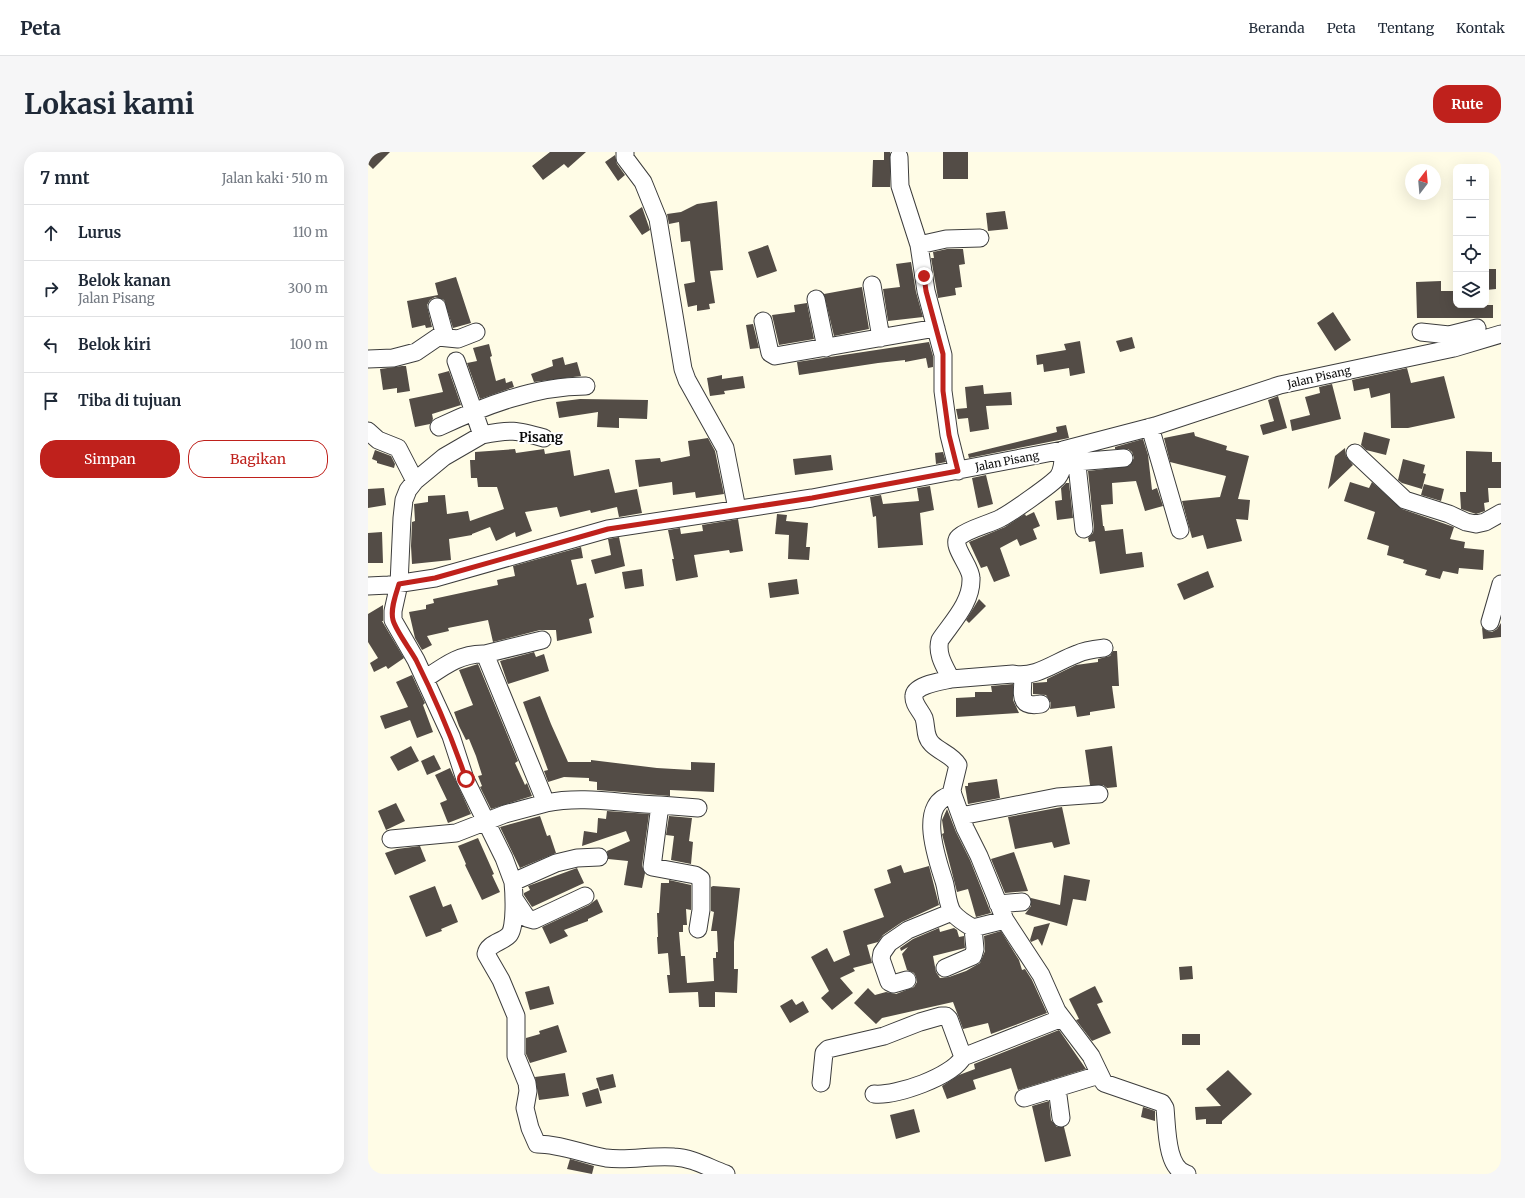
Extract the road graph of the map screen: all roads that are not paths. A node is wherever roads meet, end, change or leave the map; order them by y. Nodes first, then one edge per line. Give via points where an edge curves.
1 (625, 152) edge
2 (900, 157) dead end
3 (980, 238) dead end
4 (919, 245) junction
5 (872, 285) dead end
6 (816, 299) dead end
7 (437, 307) dead end
8 (763, 321) dead end
9 (936, 328) junction
10 (1477, 328) dead end
11 (476, 332) dead end
12 (1421, 332) dead end
13 (1501, 334) edge
14 (445, 336) junction
15 (882, 338) junction
16 (1451, 342) junction
17 (826, 348) junction
18 (368, 358) edge
19 (456, 361) dead end
20 (586, 386) dead end
21 (478, 422) junction
22 (439, 427) dead end
23 (1150, 427) junction
24 (368, 431) edge
25 (544, 438) dead end
26 (1355, 452) dead end
27 (1071, 453) junction
28 (1124, 458) dead end
29 (958, 471) junction
30 (413, 478) junction
31 (737, 509) junction
32 (1501, 514) edge
33 (1084, 528) dead end
34 (1180, 530) dead end
35 (1501, 584) edge
36 (394, 585) junction
37 (370, 586) edge
38 (1490, 622) dead end
39 (542, 640) dead end
40 (1104, 648) dead end
41 (485, 654) junction
42 (1022, 676) junction
43 (425, 679) junction
44 (951, 679) junction
45 (1041, 704) dead end
46 (1099, 794) dead end
47 (953, 795) junction
48 (546, 803) junction
49 (660, 805) junction
50 (698, 808) dead end
51 (961, 816) junction
52 (486, 822) junction
53 (391, 839) dead end
54 (599, 857) dead end
55 (513, 882) junction
56 (585, 896) dead end
57 (515, 900) junction
58 (1022, 902) dead end
59 (998, 904) junction
60 (952, 912) junction
61 (1005, 920) junction
62 (973, 928) junction
63 (698, 929) dead end
64 (945, 968) dead end
65 (907, 980) dead end
66 (1062, 1018) junction
67 (963, 1057) junction
68 (1099, 1075) junction
69 (821, 1084) dead end
70 (1057, 1088) junction
71 (874, 1094) dead end
72 (1024, 1098) dead end
73 (1061, 1118) dead end
74 (726, 1174) edge
75 (1187, 1174) edge

1 - 31 street via 625,158 648,193 658,219 683,369 725,448
2 - 4 street via 900,186
3 - 4 street via 946,239
4 - 9 street via 926,291
5 - 15 street
6 - 17 street
7 - 14 street
8 - 17 street via 770,352 775,356
9 - 15 street
9 - 29 street via 943,354 943,391 949,435
10 - 16 street
11 - 14 street via 458,339
12 - 16 street
13 - 16 street, Jalan Pisang
14 - 18 street via 438,336 416,352
15 - 17 street
16 - 23 street, Jalan Pisang via 1280,385
19 - 21 street
20 - 21 street via 543,390
21 - 22 street
21 - 25 street
21 - 30 street via 444,457
23 - 27 street, Jalan Pisang
23 - 34 street
24 - 30 street via 378,440 398,448
26 - 32 street via 1405,500 1476,524
27 - 28 street
27 - 29 street, Jalan Pisang
27 - 33 street
27 - 44 street via 1058,476 1002,518 963,534 958,539 956,546 970,569 971,578 967,601 938,646 940,657
29 - 31 street, Jalan Pisang via 819,497
30 - 36 street via 404,500
31 - 36 street, Jalan Pisang via 608,529 435,578
35 - 38 street
36 - 37 street, Jalan Pisang
36 - 43 street via 393,620
39 - 41 street
40 - 42 street via 1079,653 1033,674
41 - 43 street via 473,653 451,661
41 - 48 street
42 - 44 street via 1013,674
42 - 45 street via 1023,701 1031,706
43 - 52 street
44 - 47 street via 921,688 914,696 924,719 927,738 958,765
46 - 51 street via 1057,797
47 - 51 street
47 - 60 street via 937,804 932,821 937,860
48 - 49 street via 592,799
48 - 52 street via 522,808
49 - 50 street
49 - 63 street via 652,867 695,875 701,879
51 - 59 street
52 - 53 street via 456,833
52 - 55 street
54 - 55 street via 577,858 556,863
55 - 57 street
56 - 57 street via 534,920 527,918
57 - 74 street via 510,934 487,949 486,954 501,980 516,1016 516,1056 527,1083 525,1108 537,1144 550,1144 616,1159 687,1159
58 - 59 street
59 - 61 street
60 - 62 street
60 - 65 street via 897,936 882,953 881,959 889,982 893,984
61 - 62 street
61 - 66 street via 1041,975
62 - 64 street via 973,956
66 - 67 street
66 - 68 street via 1085,1047
67 - 69 street via 949,1019 941,1016 884,1036 828,1049 824,1053
67 - 71 street via 956,1065 936,1078 892,1093
68 - 70 street
68 - 75 street via 1104,1083 1112,1087 1162,1103 1165,1108 1171,1157 1175,1166
70 - 72 street
70 - 73 street

